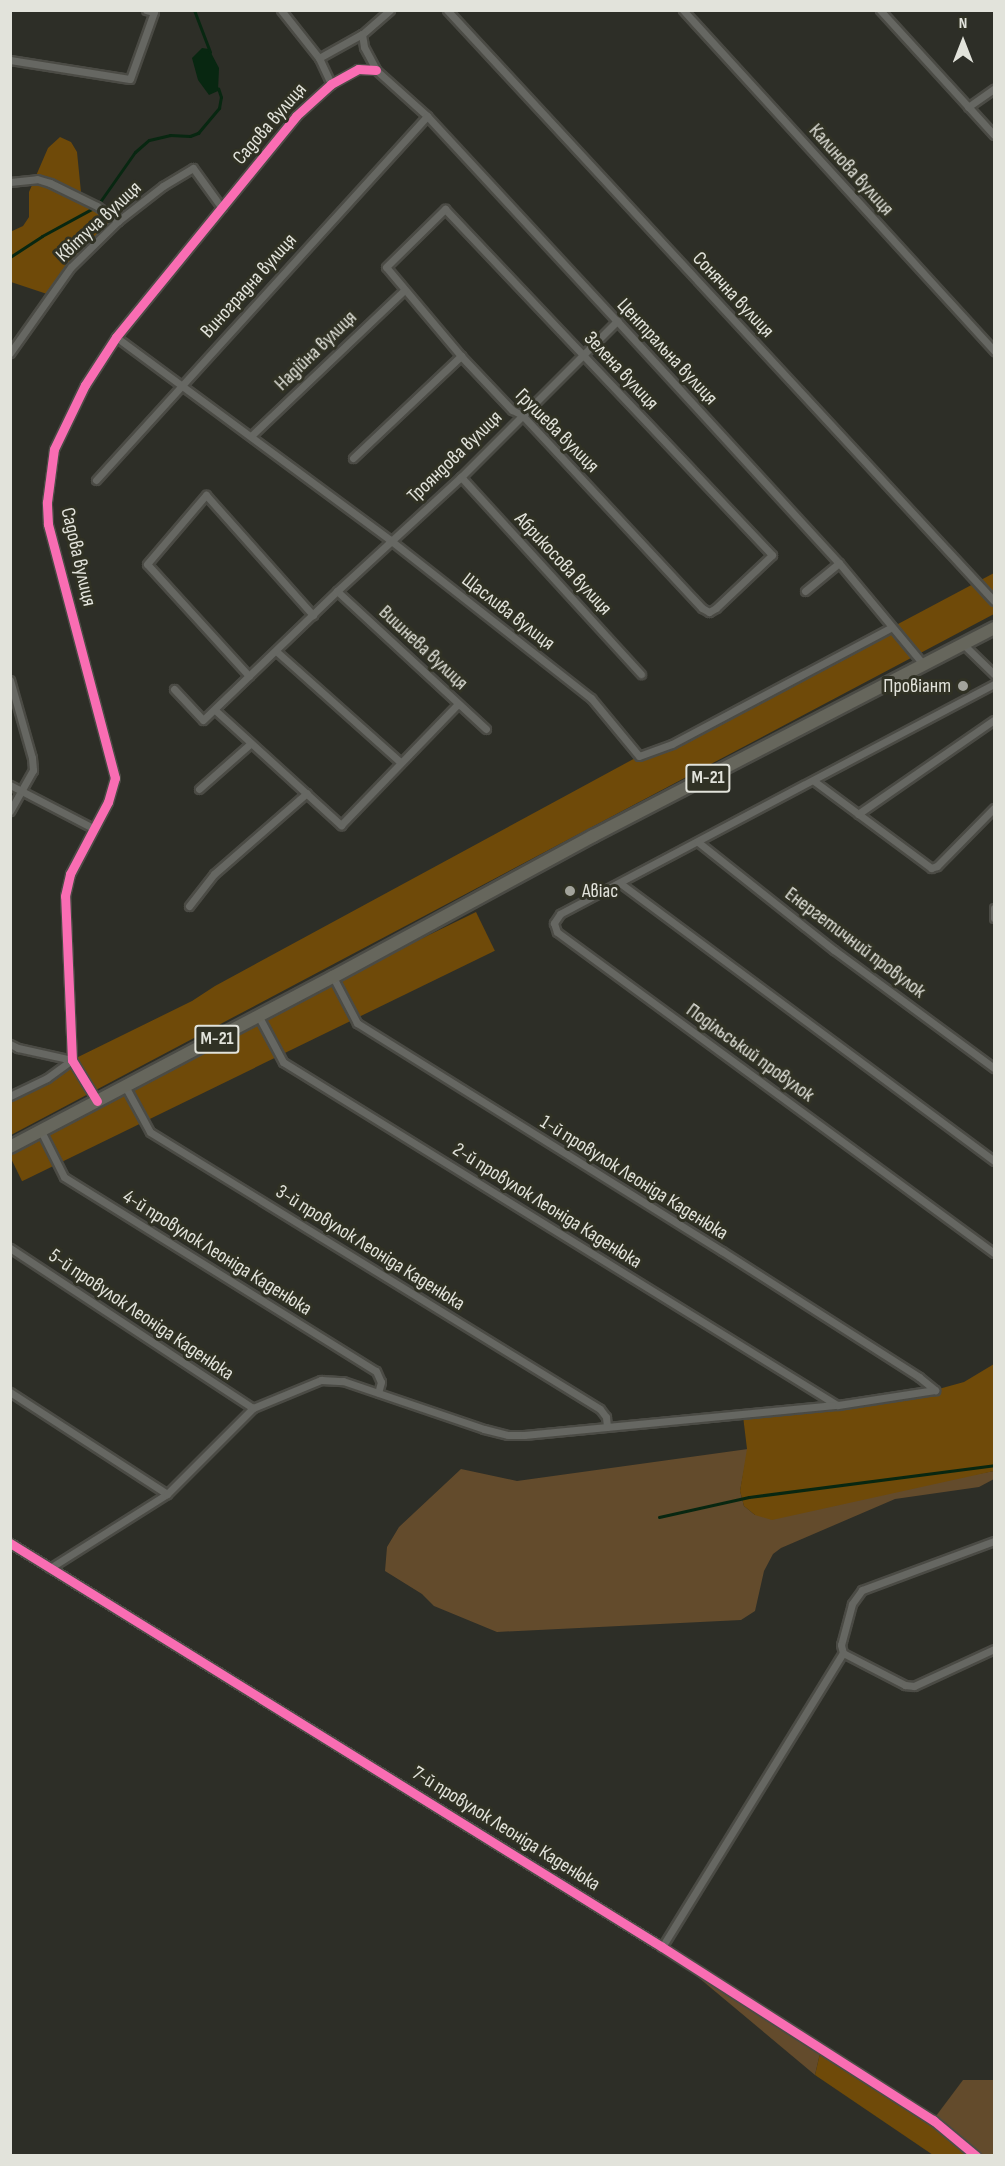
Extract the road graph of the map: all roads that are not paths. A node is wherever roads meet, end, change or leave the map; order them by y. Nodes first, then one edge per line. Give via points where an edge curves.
1 (146, 10) edge
2 (281, 10) edge
3 (390, 10) edge
4 (447, 10) edge
5 (683, 10) edge
6 (880, 10) edge
7 (362, 34) junction
8 (319, 58) junction
9 (10, 60) edge
10 (376, 70) junction
11 (331, 84) junction
12 (994, 89) edge
13 (968, 107) junction
14 (427, 116) junction
15 (994, 135) edge
16 (10, 183) edge
17 (222, 208) junction
18 (445, 209) joint
19 (118, 221) junction
20 (404, 290) junction
21 (617, 321) junction
22 (116, 337) junction
23 (994, 351) edge
24 (10, 353) edge
25 (584, 355) junction
26 (461, 356) junction
27 (182, 384) junction
28 (522, 415) junction
29 (252, 435) junction
30 (353, 458) dead end
31 (461, 477) junction
32 (96, 480) dead end
33 (390, 540) junction
34 (772, 555) joint
35 (839, 562) junction
36 (337, 591) junction
37 (805, 591) dead end
38 (994, 601) edge
39 (313, 615) junction
40 (892, 627) junction
41 (994, 628) edge
42 (963, 644) junction
43 (276, 651) junction
44 (925, 665) junction
45 (641, 674) dead end
46 (994, 674) edge
47 (249, 676) junction
48 (10, 680) edge
49 (994, 684) edge
50 (174, 689) dead end
51 (458, 704) junction
52 (215, 710) junction
53 (994, 720) edge
54 (486, 729) dead end
55 (251, 743) junction
56 (400, 762) junction
57 (814, 781) junction
58 (10, 785) edge
59 (199, 789) dead end
60 (22, 790) junction
61 (307, 793) junction
62 (994, 808) edge
63 (10, 811) edge
64 (858, 814) junction
65 (93, 828) junction
66 (698, 842) junction
67 (620, 883) junction
68 (189, 906) dead end
69 (994, 908) edge
70 (994, 918) edge
71 (333, 977) junction
72 (259, 1017) junction
73 (10, 1044) edge
74 (72, 1059) junction
75 (994, 1068) edge
76 (125, 1086) junction
77 (10, 1096) edge
78 (97, 1101) junction
79 (41, 1131) junction
80 (10, 1147) edge
81 (994, 1161) edge
82 (10, 1248) edge
83 (994, 1253) edge
84 (10, 1392) edge
85 (378, 1393) junction
86 (838, 1406) junction
87 (253, 1408) junction
88 (608, 1427) junction
89 (167, 1494) junction
90 (994, 1541) edge
91 (10, 1543) edge
92 (50, 1568) junction
93 (994, 1649) edge
94 (843, 1653) junction
95 (662, 1947) junction
96 (976, 2156) edge

1 - 9 street via 154,12 130,79
2 - 8 street
3 - 7 street
4 - 38 street, Сонячна вулиця
5 - 23 street, Калинова вулиця
6 - 13 street
7 - 8 street
7 - 10 street
8 - 11 street
10 - 11 street, Садова вулиця via 358,69
10 - 14 street, Центральна вулиця
11 - 17 street, Садова вулиця via 296,116
12 - 13 street
13 - 15 street
14 - 21 street, Центральна вулиця
14 - 27 street, Виноградна вулиця
16 - 19 street via 31,179 50,183
17 - 19 street, Квітуча вулиця via 193,168
17 - 22 street, Садова вулиця
18 - 20 street, Грушева вулиця via 386,267
18 - 25 street, Зелена вулиця
19 - 24 street, Квітуча вулиця via 71,267
20 - 26 street, Грушева вулиця
20 - 29 street, Надійна вулиця
21 - 25 street, Трояндова вулиця
21 - 35 street, Центральна вулиця
22 - 27 street, Щаслива вулиця
22 - 65 street, Садова вулиця via 59,435 46,502 53,548 115,778
25 - 28 street, Трояндова вулиця
25 - 34 street, Зелена вулиця
26 - 28 street, Грушева вулиця via 512,410
26 - 30 street
27 - 29 street, Щаслива вулиця
27 - 32 street, Виноградна вулиця
28 - 31 street, Трояндова вулиця
28 - 34 street, Грушева вулиця via 709,612
29 - 33 street, Щаслива вулиця
31 - 33 street, Трояндова вулиця
31 - 45 street, Абрикосова вулиця
33 - 36 street, Трояндова вулиця
33 - 40 street, Щаслива вулиця via 591,698 639,756 672,744
35 - 37 street
35 - 40 street, Центральна вулиця
36 - 39 street, Трояндова вулиця
36 - 51 street, Вишнева вулиця
39 - 43 street, Трояндова вулиця
39 - 47 street via 207,495 147,564
40 - 44 street, Центральна вулиця
41 - 42 highway, М-21
42 - 44 highway, М-21
42 - 46 street
43 - 47 street, Трояндова вулиця
43 - 56 street
44 - 71 highway, М-21 via 593,836
47 - 52 street, Трояндова вулиця
48 - 60 street via 33,758 33,770
49 - 57 street, Подільський провулок
50 - 52 street via 203,720
51 - 54 street, Вишнева вулиця
51 - 56 street
52 - 55 street
53 - 64 street
55 - 59 street
55 - 61 street
56 - 61 street via 341,825
57 - 64 street
57 - 66 street, Подільський провулок
58 - 60 street
60 - 63 street
60 - 65 street
61 - 68 street via 214,874
62 - 64 street via 933,868
65 - 74 street, Садова вулиця via 70,874 65,896
66 - 67 street, Подільський провулок
66 - 75 street, Енергетичний провулок
67 - 81 street
67 - 83 street, Подільський провулок via 560,914 554,923 557,932
69 - 70 street
71 - 72 highway, М-21
71 - 86 street, 1-й провулок Леоніда Каденюка via 357,1023 935,1390
72 - 76 highway, М-21
72 - 86 street, 2-й провулок Леоніда Каденюка via 283,1062
73 - 74 street
74 - 77 street via 47,1078
74 - 78 street
76 - 78 highway, М-21
76 - 88 street, 3-й провулок Леоніда Каденюка via 150,1132 600,1409
78 - 79 highway, М-21
79 - 80 highway, М-21
79 - 85 street, 4-й провулок Леоніда Каденюка via 64,1177 376,1371 381,1382
82 - 87 street, 5-й провулок Леоніда Каденюка
84 - 89 street
85 - 87 street via 328,1379
85 - 88 street via 508,1435
86 - 88 street
87 - 89 street
89 - 92 street
90 - 94 street via 862,1590 852,1604 841,1641
91 - 92 street, 7-й провулок Леоніда Каденюка
92 - 95 street, 7-й провулок Леоніда Каденюка
93 - 94 street via 914,1686
94 - 95 street
95 - 96 street, 7-й провулок Леоніда Каденюка via 933,2120

